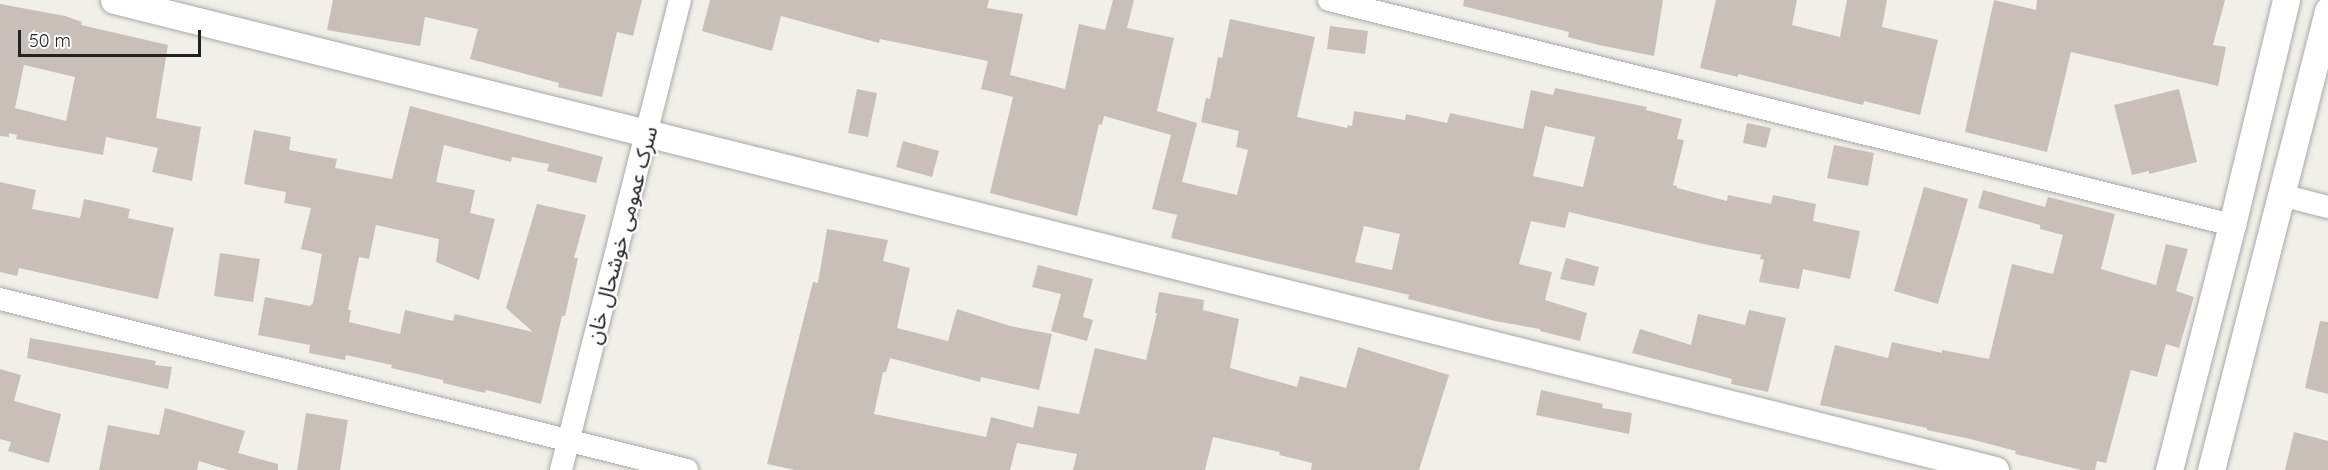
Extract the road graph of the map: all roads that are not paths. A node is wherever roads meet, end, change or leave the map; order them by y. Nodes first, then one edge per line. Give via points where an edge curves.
1 (114, 0) edge
2 (680, 0) edge
3 (1329, 0) edge
4 (2280, 6) edge
5 (2328, 11) edge
6 (2323, 44) edge
7 (648, 135) junction
8 (2281, 195) junction
9 (2328, 207) edge
10 (2232, 225) junction
11 (0, 299) edge
12 (568, 440) junction
13 (561, 470) edge
14 (687, 470) edge
15 (1995, 470) edge
16 (2169, 470) edge
17 (2211, 470) edge

1 - 7 street
2 - 7 street, سرک عمومی خوشحال خان
3 - 10 street
4 - 10 street
5 - 6 street
6 - 8 street
7 - 12 street, سرک عمومی خوشحال خان
7 - 15 street
8 - 9 street
8 - 17 street
10 - 16 street
11 - 12 street
12 - 13 street, سرک عمومی خوشحال خان
12 - 14 street

